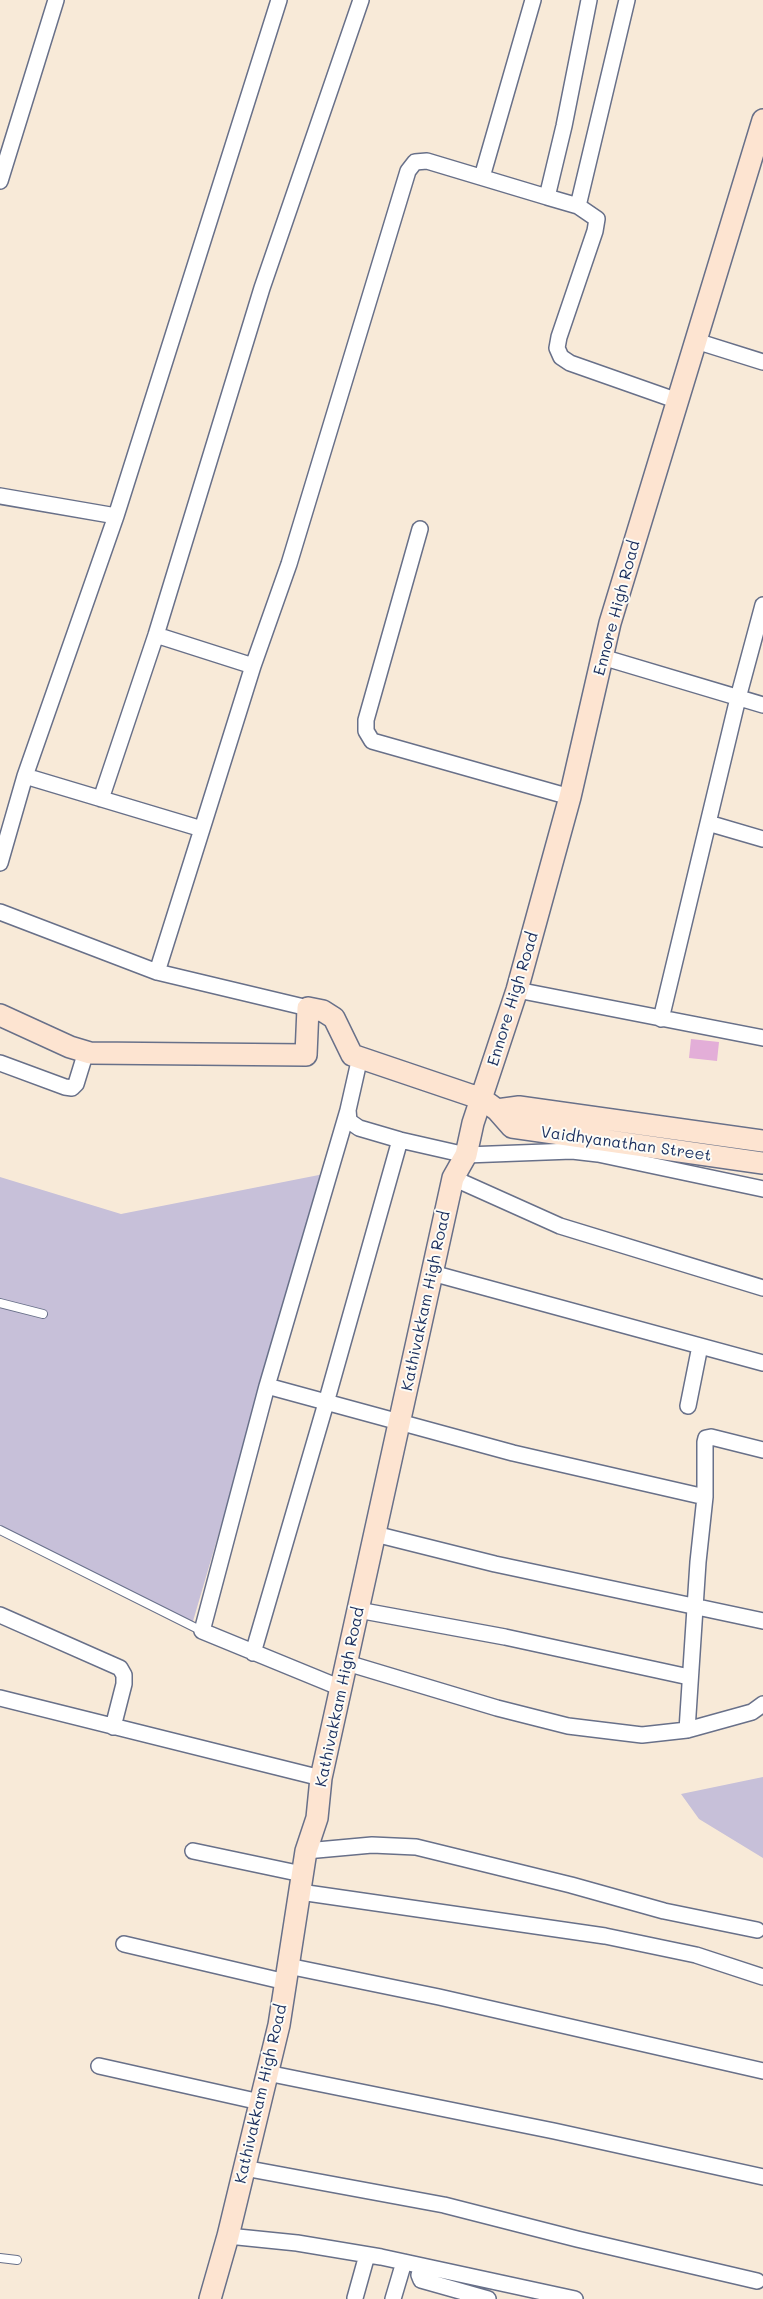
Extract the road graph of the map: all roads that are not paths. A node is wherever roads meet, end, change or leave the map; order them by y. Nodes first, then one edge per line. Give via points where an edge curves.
1 (56, 0) edge
2 (279, 0) edge
3 (361, 0) edge
4 (533, 0) edge
5 (589, 0) edge
6 (627, 0) edge
7 (763, 120) edge
8 (482, 177) junction
9 (0, 181) edge
10 (547, 196) junction
11 (578, 206) junction
12 (696, 341) junction
13 (763, 362) edge
14 (678, 401) junction
15 (0, 496) edge
16 (116, 516) junction
17 (420, 529) dead end
18 (763, 605) edge
19 (156, 635) junction
20 (602, 657) junction
21 (253, 666) junction
22 (738, 698) junction
23 (763, 706) edge
24 (25, 776) junction
25 (570, 797) junction
26 (101, 799) junction
27 (708, 823) junction
28 (202, 829) junction
29 (763, 838) edge
30 (0, 863) edge
31 (0, 912) edge
32 (158, 972) junction
33 (517, 990) junction
34 (308, 1008) junction
35 (0, 1015) edge
36 (661, 1019) junction
37 (763, 1038) edge
38 (90, 1053) junction
39 (360, 1057) junction
40 (0, 1064) edge
41 (489, 1104) junction
42 (348, 1110) junction
43 (400, 1140) junction
44 (763, 1141) edge
45 (466, 1155) junction
46 (763, 1163) edge
47 (453, 1178) junction
48 (763, 1189) edge
49 (432, 1273) junction
50 (763, 1288) edge
51 (0, 1303) edge
52 (42, 1314) dead end
53 (700, 1346) junction
54 (763, 1364) edge
55 (266, 1386) junction
56 (326, 1403) junction
57 (688, 1406) dead end
58 (400, 1421) junction
59 (763, 1450) edge
60 (705, 1497) junction
61 (0, 1530) edge
62 (375, 1534) junction
63 (694, 1607) junction
64 (358, 1610) junction
65 (0, 1614) edge
66 (763, 1621) edge
67 (202, 1631) junction
68 (253, 1653) junction
69 (347, 1663) junction
70 (689, 1677) junction
71 (341, 1688) junction
72 (0, 1698) edge
73 (763, 1704) edge
74 (113, 1727) junction
75 (687, 1730) junction
76 (321, 1778) junction
77 (193, 1851) dead end
78 (306, 1851) junction
79 (301, 1883) junction
80 (757, 1930) dead end
81 (124, 1944) dead end
82 (287, 1974) junction
83 (763, 1977) edge
84 (99, 2066) dead end
85 (763, 2071) edge
86 (267, 2073) junction
87 (260, 2102) junction
88 (244, 2168) junction
89 (763, 2177) edge
90 (228, 2236) junction
91 (367, 2255) junction
92 (0, 2258) edge
93 (18, 2260) dead end
94 (404, 2262) junction
95 (422, 2266) junction
96 (757, 2281) dead end
97 (531, 2294) edge
98 (355, 2298) edge
99 (210, 2299) edge
100 (393, 2299) edge
101 (488, 2299) edge
102 (575, 2299) edge

1 - 9 street
2 - 16 street
3 - 19 street via 262,288
4 - 8 street
5 - 10 street
6 - 11 street
7 - 12 main road, Ennore High Road
8 - 10 street
8 - 21 street via 427,161 415,162 408,171 288,564
10 - 11 street
11 - 14 street via 596,219 595,230 559,337 557,348 561,357
12 - 13 street
12 - 14 main road, Ennore High Road
14 - 20 main road, Ennore High Road
15 - 16 street
16 - 24 street
17 - 25 street via 366,720 366,731 372,741
18 - 22 street
19 - 21 street
19 - 26 street
20 - 22 street
20 - 25 main road, Ennore High Road
21 - 28 street
22 - 23 street
22 - 27 street
24 - 26 street
24 - 30 street
25 - 33 main road, Ennore High Road
26 - 28 street
27 - 29 street
27 - 36 street
28 - 32 street
31 - 32 street
32 - 34 street
33 - 36 street
33 - 41 main road, Ennore High Road
34 - 38 main road via 306,1055
34 - 39 main road via 323,1011 334,1018 352,1055
35 - 38 main road
36 - 37 street
38 - 40 street via 84,1058 72,1088
39 - 41 main road
39 - 42 street
41 - 44 main road, Vaidhyanathan Street
41 - 45 main road, Kathivakkam High Road via 473,1123
41 - 46 main road, Vaidhyanathan Street via 508,1124 518,1129
42 - 43 street via 349,1121 359,1128
42 - 55 street
43 - 45 street
43 - 56 street
45 - 47 main road, Kathivakkam High Road
45 - 48 street via 598,1154
47 - 49 main road, Kathivakkam High Road
47 - 50 street via 560,1226
49 - 53 street
49 - 58 main road, Kathivakkam High Road
51 - 52 lane
53 - 54 street
53 - 57 street
55 - 56 street
55 - 67 street
56 - 58 street
56 - 68 street
58 - 60 street via 512,1453
58 - 62 main road, Kathivakkam High Road
59 - 60 street via 711,1436 706,1438
60 - 63 street
61 - 67 lane
62 - 63 street
62 - 64 main road, Kathivakkam High Road
63 - 66 street
63 - 70 street
64 - 69 main road, Kathivakkam High Road
64 - 70 street via 505,1636
65 - 74 street via 120,1668 124,1684
67 - 68 street
68 - 71 street
69 - 71 main road, Kathivakkam High Road
69 - 75 street via 568,1726 642,1735
70 - 75 street
71 - 76 main road, Kathivakkam High Road
72 - 74 street
73 - 75 street via 752,1712
74 - 76 street
76 - 78 main road, Kathivakkam High Road via 317,1818
77 - 79 street
78 - 79 main road, Kathivakkam High Road
78 - 80 street via 372,1845 416,1846 571,1884 664,1911
79 - 82 main road, Kathivakkam High Road
79 - 83 street via 605,1936 696,1955
81 - 82 street
82 - 85 street via 439,1997
82 - 86 main road, Kathivakkam High Road
84 - 87 street
86 - 87 main road, Kathivakkam High Road
86 - 89 street
87 - 88 main road, Kathivakkam High Road
88 - 90 main road, Kathivakkam High Road
88 - 96 street via 444,2205
90 - 91 street
90 - 99 main road, Kathivakkam High Road
91 - 94 street
91 - 98 street
92 - 93 lane
94 - 95 street
94 - 100 street
95 - 97 street
95 - 101 street via 421,2280
97 - 102 street

